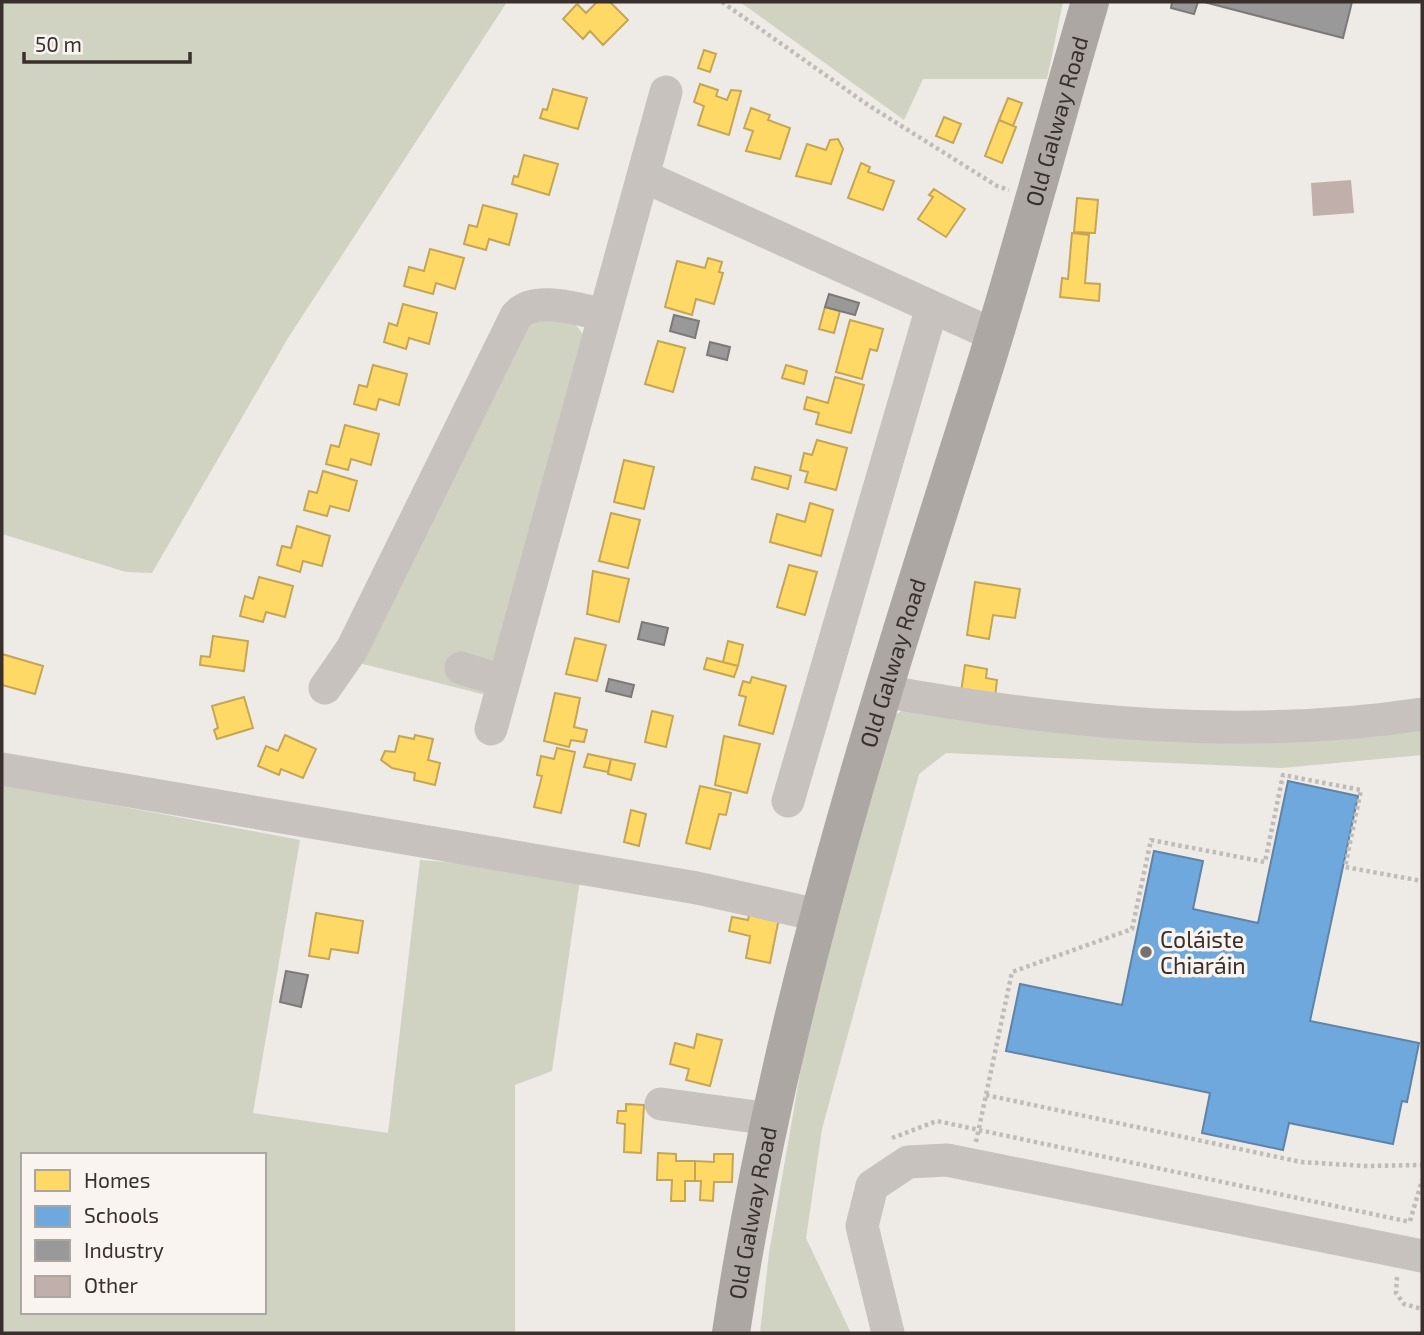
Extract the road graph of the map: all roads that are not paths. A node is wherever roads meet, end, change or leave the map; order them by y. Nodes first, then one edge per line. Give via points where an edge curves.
1 (1090, 2) edge
2 (666, 92) dead end
3 (643, 176) junction
4 (932, 307) junction
5 (605, 315) junction
6 (994, 335) junction
7 (461, 668) dead end
8 (504, 681) junction
9 (325, 688) dead end
10 (883, 691) junction
11 (1422, 714) edge
12 (491, 729) dead end
13 (2, 769) edge
14 (788, 801) dead end
15 (818, 915) junction
16 (661, 1104) dead end
17 (771, 1119) junction
18 (1410, 1266) edge
19 (731, 1333) edge
20 (888, 1333) edge

1 - 6 main road, Old Galway Road
2 - 3 street
3 - 4 street
3 - 5 street
4 - 6 street
4 - 14 street
5 - 8 street
5 - 9 street via 538,305 522,308 352,649
6 - 10 main road, Old Galway Road
7 - 8 street
8 - 12 street
10 - 11 street via 1073,718 1220,729 1370,722
10 - 15 main road, Old Galway Road
13 - 15 street via 697,888
15 - 17 main road, Old Galway Road
16 - 17 street
17 - 19 main road, Old Galway Road
18 - 20 street via 972,1165 947,1160 908,1162 872,1186 862,1226

